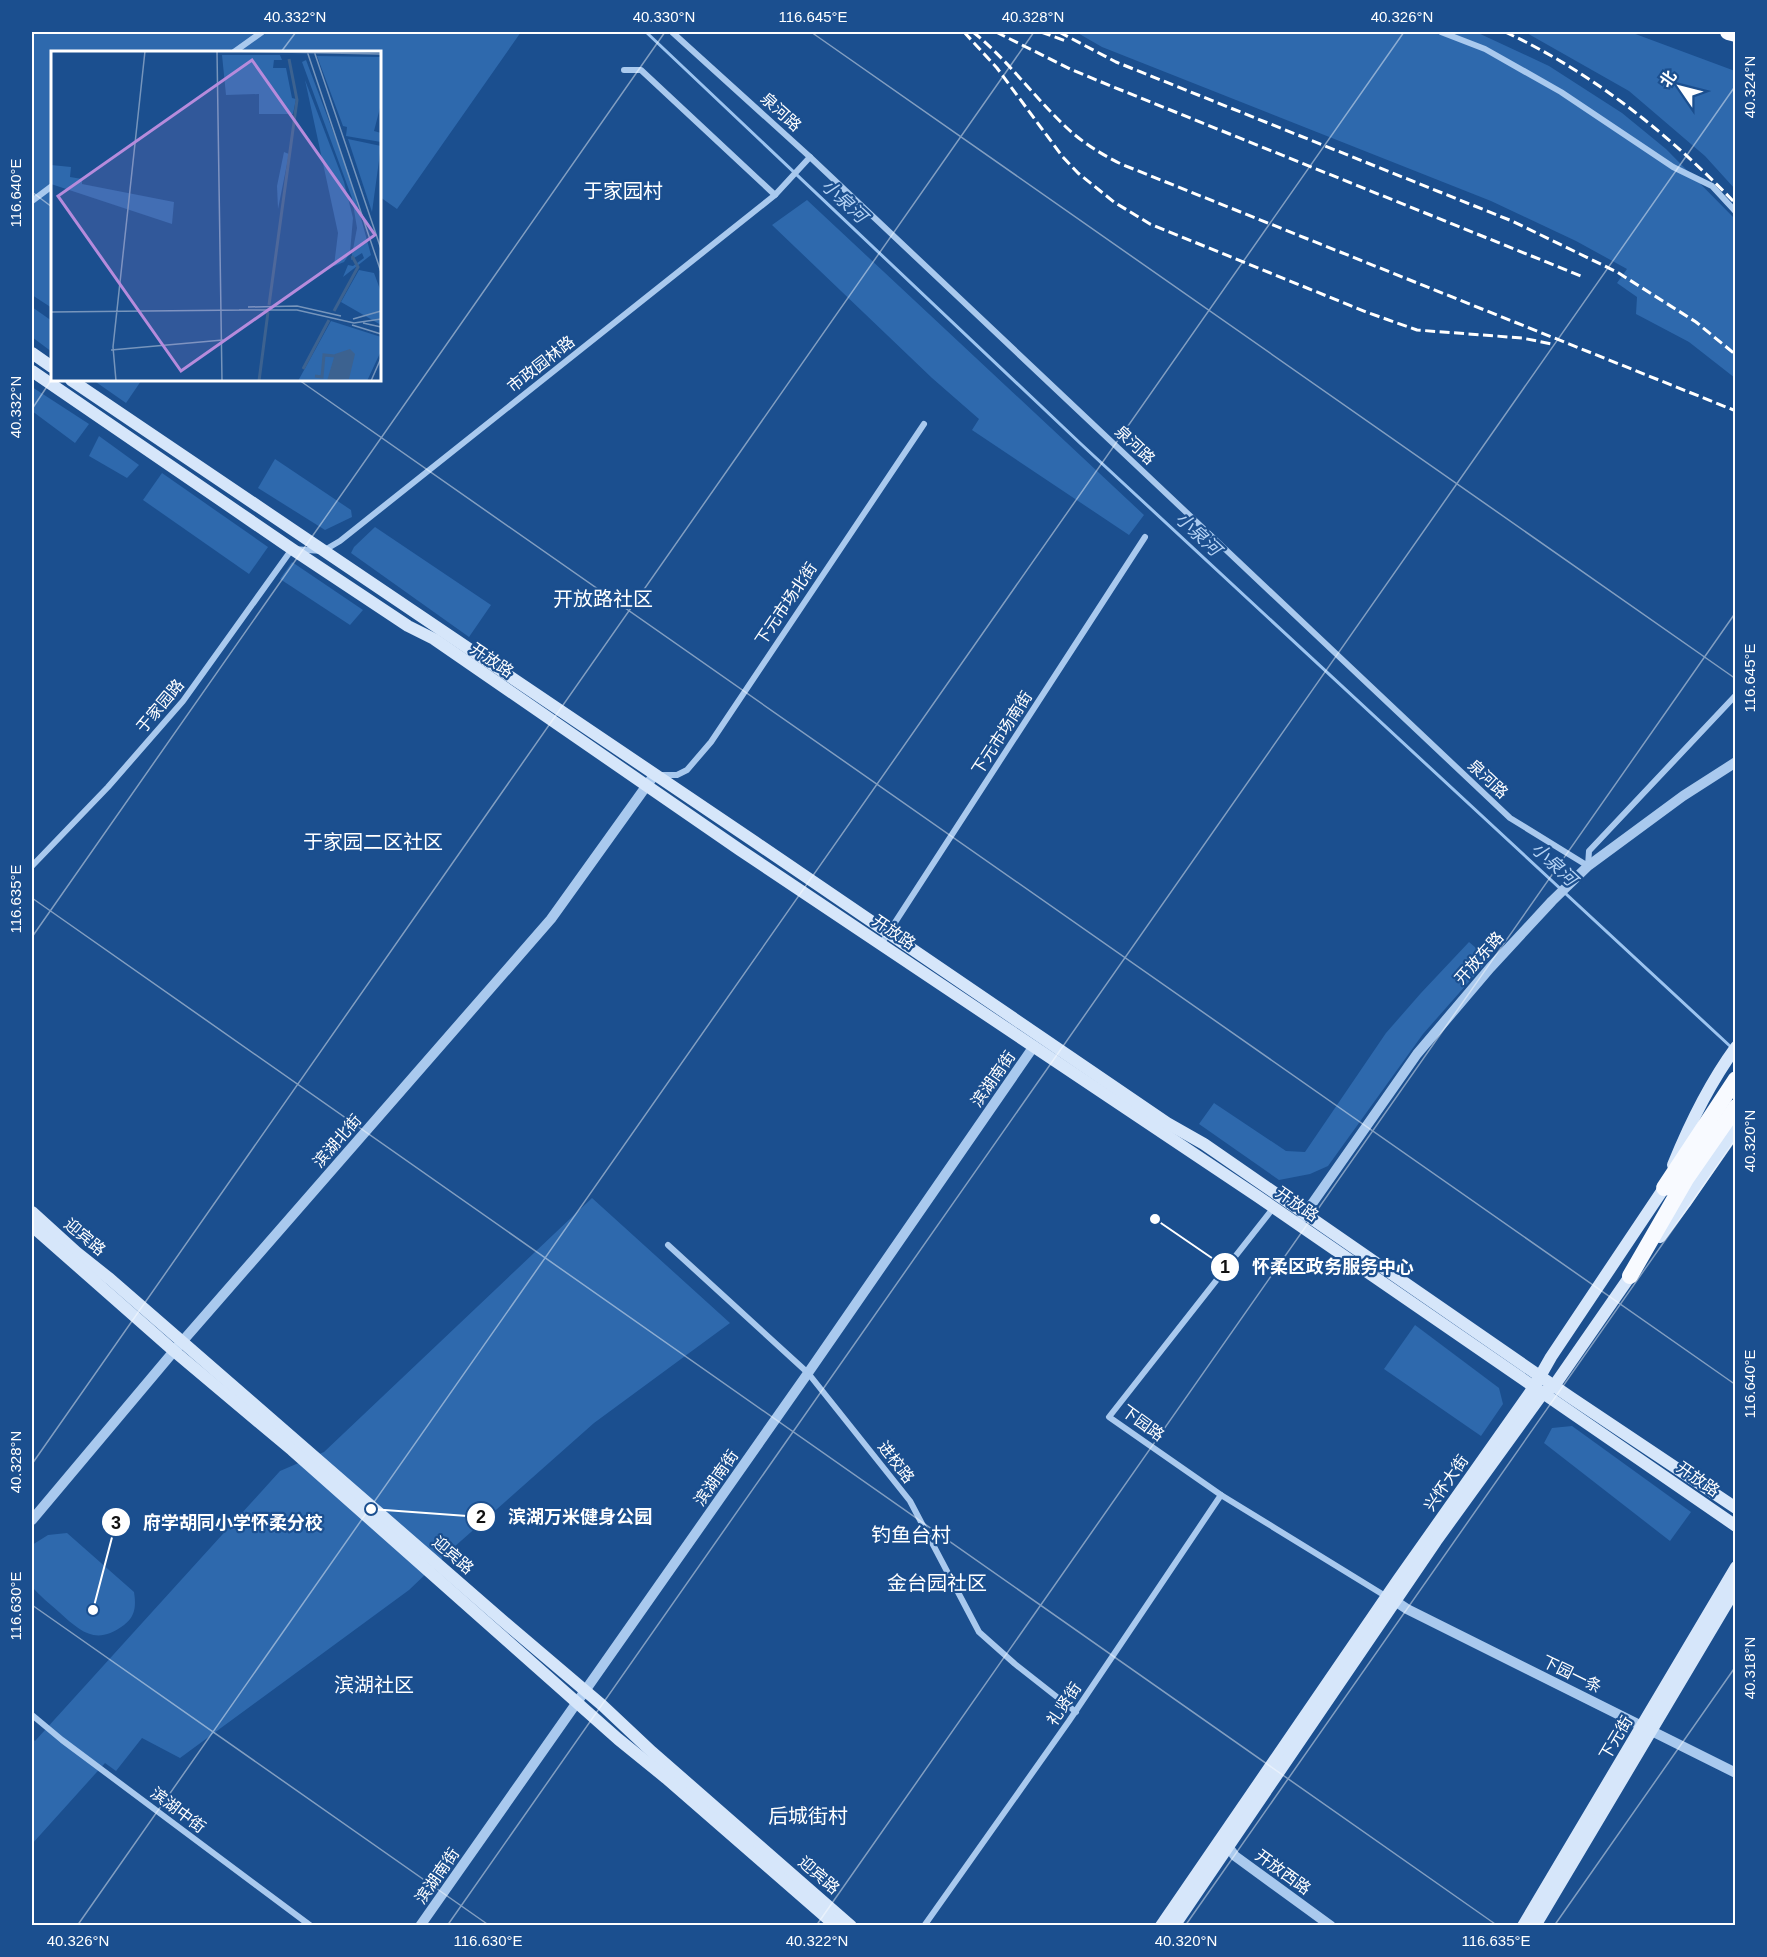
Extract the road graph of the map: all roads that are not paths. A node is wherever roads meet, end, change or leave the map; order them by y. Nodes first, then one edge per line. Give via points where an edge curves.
1 (262, 32) edge
2 (672, 32) edge
3 (1441, 32) edge
4 (1728, 32) edge
5 (1736, 34) edge
6 (235, 51) edge
7 (624, 70) dead end
8 (810, 157) junction
9 (51, 187) edge
10 (775, 195) junction
11 (32, 201) edge
12 (1736, 212) edge
13 (32, 353) edge
14 (51, 366) edge
15 (32, 371) edge
16 (72, 381) edge
17 (924, 424) dead end
18 (1145, 537) dead end
19 (292, 549) junction
20 (323, 551) junction
21 (1736, 694) edge
22 (1736, 762) edge
23 (655, 774) junction
24 (647, 785) junction
25 (32, 866) edge
26 (1588, 866) junction
27 (888, 932) junction
28 (881, 944) junction
29 (1034, 1046) junction
30 (1736, 1047) edge
31 (1736, 1079) edge
32 (1736, 1107) edge
33 (1736, 1129) edge
34 (1664, 1188) junction
35 (1282, 1197) junction
36 (1274, 1208) junction
37 (32, 1212) edge
38 (1305, 1214) junction
39 (1297, 1225) junction
40 (32, 1226) edge
41 (668, 1245) dead end
42 (1630, 1276) junction
43 (178, 1346) junction
44 (808, 1373) junction
45 (1543, 1386) junction
46 (1221, 1495) junction
47 (1736, 1508) edge
48 (32, 1520) edge
49 (1736, 1526) edge
50 (1736, 1566) edge
51 (1736, 1588) edge
52 (1391, 1599) junction
53 (584, 1690) junction
54 (576, 1702) junction
55 (1076, 1712) junction
56 (32, 1715) edge
57 (1647, 1728) junction
58 (1736, 1773) edge
59 (1225, 1842) junction
60 (311, 1926) edge
61 (420, 1926) edge
62 (836, 1926) edge
63 (851, 1926) edge
64 (924, 1926) edge
65 (1161, 1926) edge
66 (1174, 1926) edge
67 (1331, 1926) edge
68 (1523, 1926) edge
69 (1535, 1926) edge

1 - 6 street
2 - 8 street, 泉河路
3 - 12 street via 1485,49 1562,92 1673,167 1712,186
4 - 5 highway
7 - 10 street via 641,70
8 - 10 street, 市政园林路
8 - 26 street, 泉河路 via 1510,818
9 - 11 street
10 - 20 street, 市政园林路
13 - 14 main road
15 - 19 main road, 开放路
16 - 20 main road, 开放路
17 - 23 street, 下元市场北街 via 711,742 677,776
18 - 27 street, 下元市场南街
19 - 20 street
19 - 24 main road, 开放路 via 434,639
19 - 25 street, 于家园路 via 183,701
20 - 23 main road, 开放路
21 - 26 street via 1589,851
22 - 26 street, 开放东路
23 - 24 street, 滨湖北街
23 - 27 main road, 开放路
24 - 28 main road, 开放路
24 - 43 street, 滨湖北街 via 551,919
26 - 38 street, 开放东路 via 1490,968 1417,1054
27 - 28 street, 下元市场南街
27 - 35 main road, 开放路
28 - 29 main road, 开放路
29 - 36 main road, 开放路
29 - 44 street, 滨湖南街
30 - 34 main road, 兴怀大街 via 1692,1120
31 - 34 highway
32 - 42 highway via 1686,1179
33 - 42 main road, 兴怀大街
34 - 45 main road, 兴怀大街
35 - 36 street, 下园路
35 - 38 main road, 开放路
36 - 39 main road, 开放路
36 - 46 street, 下园路 via 1109,1417
37 - 43 main road, 迎宾路 via 110,1279
38 - 39 street, 开放东路
38 - 45 main road, 开放路
39 - 45 main road, 开放路
40 - 43 main road, 迎宾路
41 - 44 street, 进校路
42 - 45 main road, 兴怀大街
43 - 48 street, 滨湖北街
43 - 53 main road, 迎宾路
43 - 54 main road, 迎宾路
44 - 53 street, 滨湖南街
44 - 55 street, 进校路 via 910,1502 979,1632
45 - 47 main road, 开放路
45 - 49 main road, 开放路
45 - 52 main road, 兴怀大街
46 - 52 street, 下园路
46 - 55 street, 礼贤街
50 - 57 main road, 下元街
51 - 57 main road, 下元街
52 - 57 street, 下园一条
52 - 59 main road, 兴怀大街
53 - 54 street, 滨湖南街
53 - 63 main road, 迎宾路
54 - 61 street, 滨湖南街
54 - 62 main road, 迎宾路
55 - 64 street, 礼贤街
56 - 60 street, 滨湖中街
57 - 58 street, 下园一条
57 - 68 main road, 下元街
57 - 69 main road, 下元街
59 - 65 main road, 兴怀大街
59 - 66 main road, 兴怀大街
59 - 67 street, 开放西路 via 1235,1856

